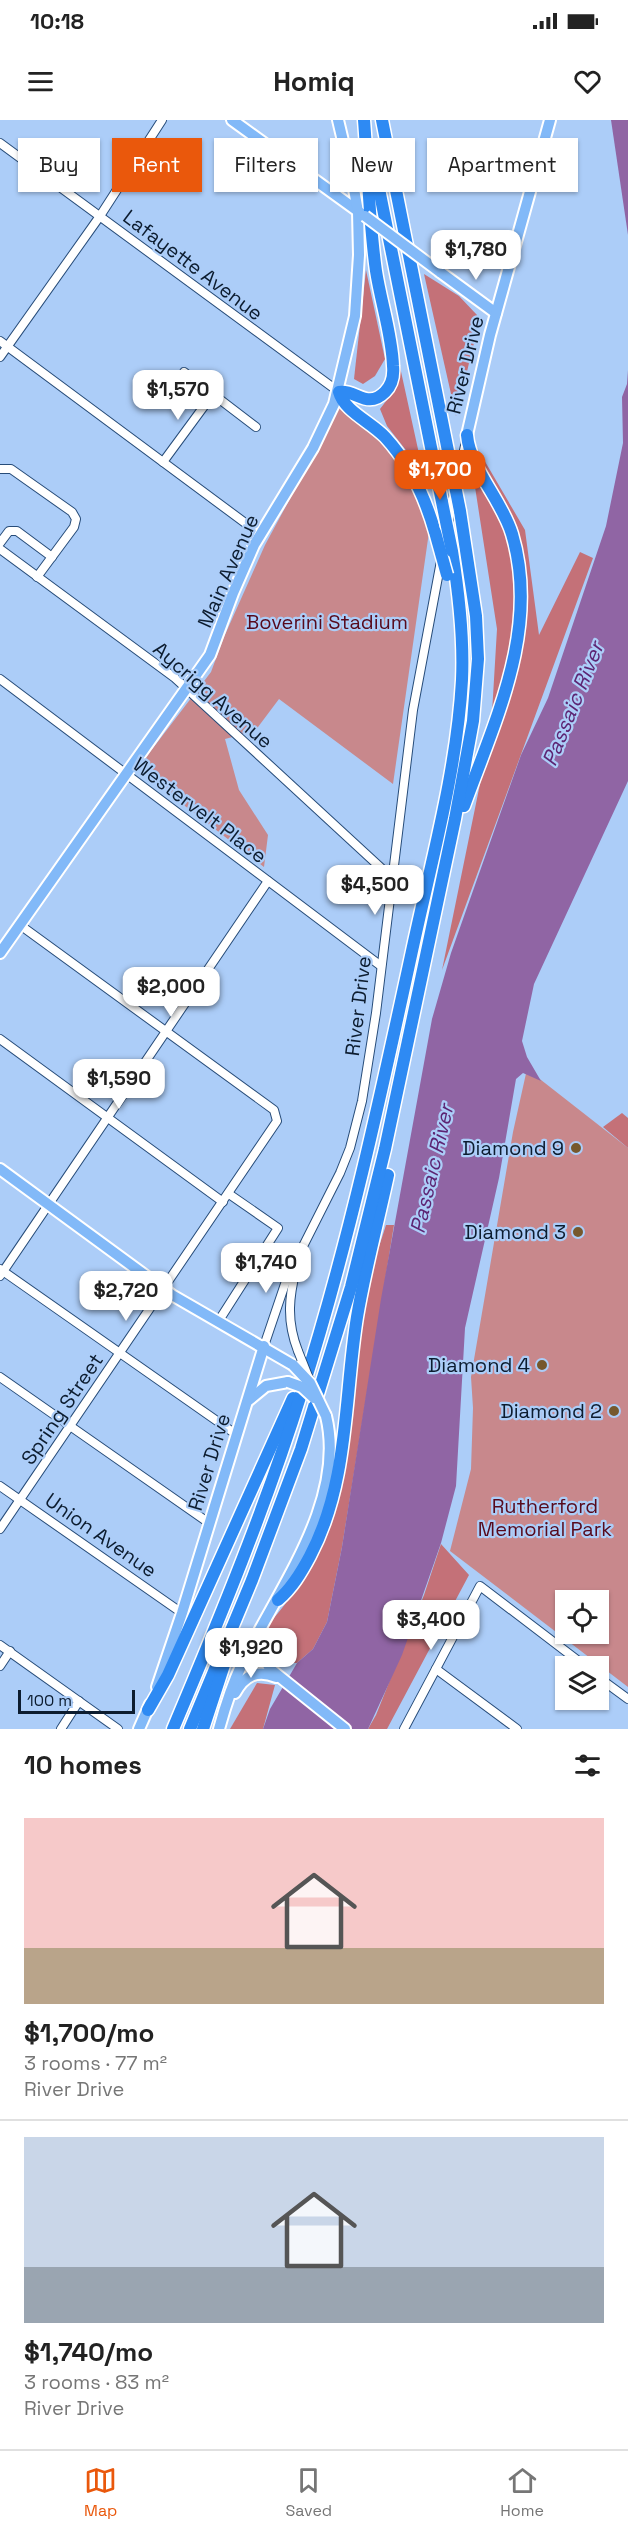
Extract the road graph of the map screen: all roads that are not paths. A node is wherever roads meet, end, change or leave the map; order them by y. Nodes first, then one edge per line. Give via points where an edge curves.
1 (162, 120) edge
2 (232, 120) edge
3 (338, 120) edge
4 (365, 120) edge
5 (382, 120) edge
6 (543, 120) edge
7 (550, 120) edge
8 (542, 138) edge
9 (544, 138) edge
10 (0, 143) edge
11 (529, 192) edge
12 (361, 214) junction
13 (100, 216) junction
14 (496, 313) junction
15 (0, 341) edge
16 (8, 347) junction
17 (0, 357) edge
18 (184, 372) dead end
19 (339, 392) junction
20 (213, 394) junction
21 (256, 427) dead end
22 (467, 435) junction
23 (163, 462) junction
24 (0, 469) edge
25 (260, 534) junction
26 (0, 543) edge
27 (0, 549) edge
28 (52, 557) junction
29 (37, 577) junction
30 (463, 659) junction
31 (2, 684) edge
32 (188, 689) junction
33 (127, 775) junction
34 (449, 847) junction
35 (393, 879) junction
36 (268, 881) junction
37 (20, 924) junction
38 (0, 953) edge
39 (381, 966) junction
40 (167, 1030) junction
41 (0, 1039) edge
42 (403, 1066) junction
43 (108, 1117) junction
44 (0, 1168) edge
45 (229, 1194) junction
46 (223, 1202) junction
47 (49, 1204) junction
48 (300, 1256) junction
49 (1, 1272) edge
50 (164, 1289) junction
51 (218, 1322) junction
52 (319, 1336) junction
53 (264, 1346) junction
54 (120, 1353) junction
55 (0, 1377) edge
56 (314, 1390) junction
57 (244, 1409) junction
58 (326, 1416) junction
59 (70, 1426) junction
60 (237, 1435) junction
61 (0, 1486) edge
62 (20, 1500) junction
63 (209, 1523) junction
64 (0, 1529) edge
65 (278, 1600) junction
66 (241, 1606) junction
67 (182, 1613) junction
68 (262, 1627) junction
69 (0, 1645) edge
70 (10, 1651) junction
71 (572, 1656) edge
72 (0, 1666) edge
73 (436, 1669) junction
74 (282, 1680) junction
75 (609, 1685) edge
76 (628, 1699) edge
77 (79, 1701) junction
78 (148, 1710) junction
79 (220, 1726) edge
80 (61, 1729) edge
81 (118, 1729) edge
82 (139, 1729) edge
83 (173, 1729) edge
84 (190, 1729) edge
85 (203, 1729) edge
86 (345, 1729) edge
87 (404, 1729) edge
88 (516, 1729) edge

1 - 13 street
2 - 12 main road
3 - 12 main road, Main Avenue
4 - 19 highway via 376,268 393,374 388,389 377,398 363,399
4 - 30 highway, bridge via 452,552
5 - 34 highway, bridge via 460,511 476,616 477,680 470,742
6 - 8 main road
7 - 9 main road, River Drive
10 - 13 street, Lafayette Avenue
11 - 14 main road, River Drive
12 - 14 main road, bridge
12 - 19 main road, Main Avenue via 356,307
13 - 16 street
13 - 19 street, Lafayette Avenue
14 - 22 main road, River Drive
15 - 16 street
16 - 17 street
16 - 23 street
18 - 20 street
19 - 25 main road, Main Avenue via 313,448
19 - 30 highway, bridge via 344,404 374,426 404,461 425,501 447,576
20 - 21 street
20 - 23 street
22 - 34 highway via 473,457 511,530 520,571 522,606 511,674
22 - 35 street, River Drive via 414,704
23 - 25 street
24 - 28 street via 11,469 74,515 74,527
25 - 32 main road, Main Avenue via 210,655
26 - 28 street via 9,531 17,531
27 - 29 street, Aycrigg Avenue
28 - 29 street
29 - 32 street, Aycrigg Avenue
30 - 52 highway via 458,720 441,816 370,1146
31 - 33 street, Westervelt Place
32 - 33 main road, Main Avenue
32 - 35 street, Aycrigg Avenue
33 - 36 street, Westervelt Place
33 - 37 main road, Main Avenue
34 - 42 highway
35 - 39 street, River Drive
36 - 39 street, Westervelt Place
36 - 40 street
37 - 38 main road, Main Avenue
37 - 40 street
39 - 48 street, River Drive via 368,1074 357,1123 340,1173
40 - 43 street
40 - 45 street, Spring Street via 274,1110 277,1121
41 - 43 street
42 - 65 highway via 387,1175 357,1316 337,1479 312,1552 294,1583
42 - 66 highway via 368,1223 330,1359
43 - 46 street
43 - 47 street
44 - 47 main road
45 - 46 street, Spring Street
45 - 51 street via 278,1228
46 - 50 street, Spring Street
47 - 49 street
47 - 50 main road
48 - 53 street, River Drive via 282,1289
48 - 56 street, bridge via 288,1312 291,1332
49 - 54 street
50 - 51 main road
50 - 54 street, Spring Street
51 - 53 main road
52 - 78 highway via 168,1675
52 - 83 highway via 257,1522
53 - 56 main road, bridge via 293,1365
53 - 57 main road, River Drive
54 - 59 street, Spring Street
54 - 60 street
55 - 59 street
56 - 58 main road, bridge
57 - 58 main road, bridge via 259,1389 273,1383 288,1383 309,1392
57 - 60 main road, River Drive
58 - 65 main road via 331,1450 323,1490
59 - 62 street, Spring Street
59 - 63 street
60 - 63 main road, River Drive
61 - 62 street, Union Avenue
62 - 64 street, Spring Street
62 - 67 street, Union Avenue
63 - 67 main road, River Drive
65 - 68 main road
66 - 84 highway
66 - 85 highway
67 - 78 main road, River Drive
68 - 74 main road via 262,1657
68 - 79 main road via 236,1677
69 - 70 street
70 - 72 street
70 - 77 street
71 - 73 street via 480,1586
73 - 87 street
73 - 88 street
74 - 79 main road via 261,1673 248,1677 238,1687
74 - 86 main road
75 - 76 street
77 - 80 street
77 - 81 street
78 - 82 main road, River Drive

